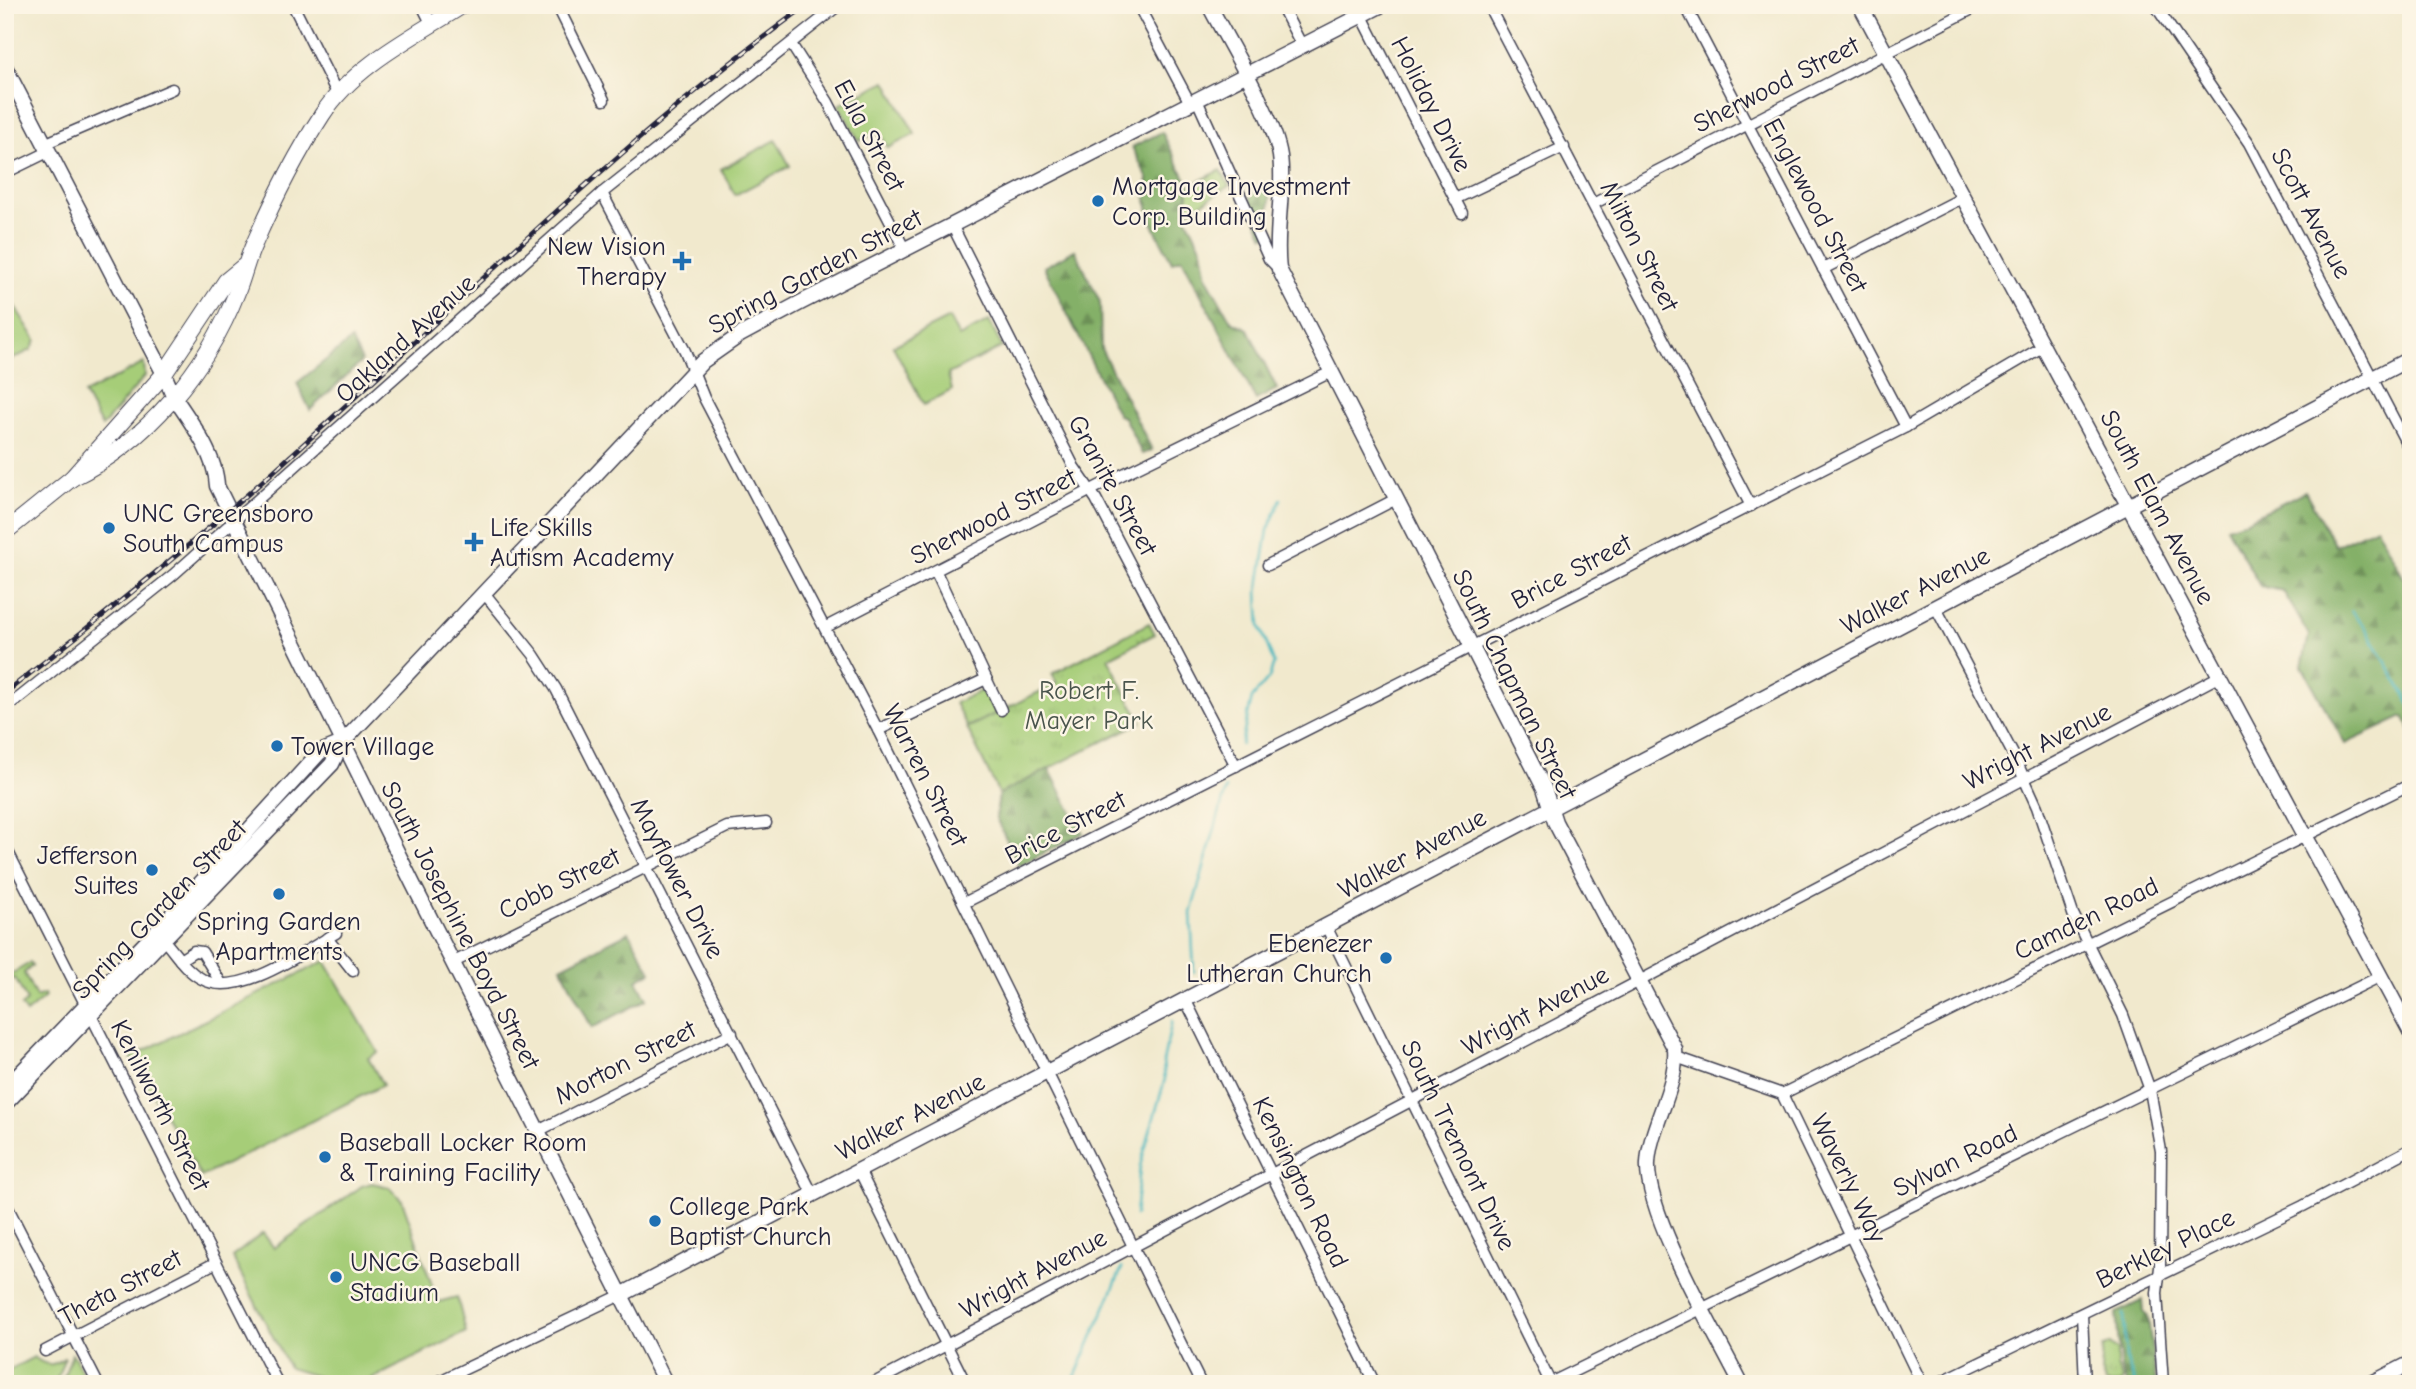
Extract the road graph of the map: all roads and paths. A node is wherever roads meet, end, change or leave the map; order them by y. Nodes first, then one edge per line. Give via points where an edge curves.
1 (293, 5) edge
2 (422, 5) edge
3 (463, 5) edge
4 (557, 5) edge
5 (839, 5) edge
6 (1138, 5) edge
7 (1209, 5) edge
8 (1282, 5) edge
9 (1382, 5) edge
10 (1488, 5) edge
11 (1685, 5) edge
12 (1860, 5) edge
13 (1980, 5) edge
14 (2155, 5) edge
15 (1362, 16) junction
16 (432, 24) junction
17 (790, 44) junction
18 (1302, 46) junction
19 (1885, 52) junction
20 (5, 67) edge
21 (1245, 75) junction
22 (172, 89) dead end
23 (338, 95) junction
24 (604, 100) dead end
25 (1194, 102) junction
26 (1748, 124) junction
27 (1564, 146) junction
28 (46, 148) junction
29 (5, 173) edge
30 (602, 192) junction
31 (1964, 197) junction
32 (1455, 199) junction
33 (1593, 204) junction
34 (1462, 213) dead end
35 (952, 225) junction
36 (905, 250) junction
37 (243, 267) junction
38 (1279, 269) junction
39 (1823, 269) junction
40 (2044, 346) junction
41 (2411, 358) edge
42 (692, 370) junction
43 (1331, 372) junction
44 (164, 374) junction
45 (2372, 379) junction
46 (174, 397) junction
47 (1906, 427) junction
48 (2411, 452) edge
49 (72, 478) junction
50 (1090, 492) junction
51 (1396, 499) junction
52 (1751, 506) junction
53 (2130, 506) junction
54 (235, 520) junction
55 (5, 532) edge
56 (1268, 565) dead end
57 (936, 572) junction
58 (485, 594) junction
59 (1936, 608) junction
60 (826, 627) junction
61 (1472, 649) junction
62 (2220, 676) junction
63 (986, 680) junction
64 (5, 709) edge
65 (1001, 710) dead end
66 (878, 730) junction
67 (342, 743) junction
68 (1236, 766) junction
69 (2022, 780) junction
70 (2411, 784) edge
71 (1550, 808) junction
72 (766, 823) dead end
73 (2306, 834) junction
74 (5, 846) edge
75 (646, 866) junction
76 (964, 903) junction
77 (1326, 926) junction
78 (160, 936) junction
79 (2087, 943) junction
80 (180, 960) junction
81 (452, 963) junction
82 (353, 971) dead end
83 (2381, 976) junction
84 (1639, 980) junction
85 (221, 983) junction
86 (1186, 1001) junction
87 (88, 1010) junction
88 (732, 1033) junction
89 (2411, 1033) edge
90 (1675, 1057) junction
91 (1049, 1073) junction
92 (5, 1089) edge
93 (2150, 1090) junction
94 (1782, 1094) junction
95 (1411, 1100) junction
96 (5, 1104) edge
97 (538, 1131) junction
98 (2411, 1149) edge
99 (859, 1170) junction
100 (1271, 1174) junction
101 (813, 1195) junction
102 (5, 1202) edge
103 (1852, 1236) junction
104 (1133, 1247) junction
105 (215, 1263) junction
106 (2160, 1274) junction
107 (621, 1295) junction
108 (1704, 1309) junction
109 (2082, 1314) junction
110 (75, 1336) junction
111 (947, 1345) junction
112 (45, 1351) dead end
113 (2411, 1363) edge
114 (2378, 1382) edge
115 (1550, 1383) edge
116 (98, 1384) edge
117 (278, 1384) edge
118 (433, 1384) edge
119 (666, 1384) edge
120 (872, 1384) edge
121 (966, 1384) edge
122 (1201, 1384) edge
123 (1375, 1384) edge
124 (1741, 1384) edge
125 (1922, 1384) edge
126 (1937, 1384) edge
127 (2085, 1384) edge
128 (2163, 1384) edge

1 - 23 street
2 - 16 street
3 - 16 main road
4 - 24 street
5 - 17 street, Oakland Avenue
6 - 25 street
7 - 21 street, South Chapman Street
8 - 18 street
9 - 15 street, Spring Garden Street
10 - 27 street, Milton Street
11 - 26 street, Englewood Street
12 - 19 street, South Elam Avenue
13 - 19 street, Sherwood Street
14 - 45 street, Scott Avenue via 2249,143
15 - 18 street, Spring Garden Street
15 - 32 street, Holiday Drive
16 - 23 main road via 362,71
17 - 30 street, Oakland Avenue
17 - 36 street, Eula Street via 828,102
18 - 21 street, Spring Garden Street
19 - 26 street, Sherwood Street
19 - 31 street, South Elam Avenue
20 - 28 street, South Josephine Boyd Street
21 - 25 street, Spring Garden Street
21 - 38 street, South Chapman Street via 1272,128 1280,157
22 - 28 street
23 - 37 main road via 322,114
25 - 35 street, Spring Garden Street
25 - 38 street via 1269,260
26 - 33 street, Sherwood Street
26 - 39 street, Englewood Street
27 - 32 street
27 - 33 street, Milton Street
28 - 29 street
28 - 44 street, South Josephine Boyd Street
30 - 42 street, Warren Street
30 - 54 street, Oakland Avenue
31 - 39 street
31 - 40 street, South Elam Avenue
32 - 34 street, Holiday Drive
33 - 52 street, Milton Street
35 - 36 street, Spring Garden Street
35 - 50 street, Granite Street
36 - 42 street, Spring Garden Street via 740,335
37 - 44 main road via 226,281
37 - 46 main road via 226,314
38 - 43 street, South Chapman Street
39 - 47 street, Englewood Street
40 - 47 street, Brice Street
40 - 53 street, South Elam Avenue
41 - 45 street, Walker Avenue
42 - 58 street, Spring Garden Street
42 - 60 street, Warren Street
43 - 50 street, Sherwood Street
43 - 51 street, South Chapman Street
44 - 46 street, South Josephine Boyd Street
44 - 49 main road
45 - 48 street, Scott Avenue
45 - 53 street, Walker Avenue
46 - 49 main road via 123,447
46 - 54 street, South Josephine Boyd Street via 210,480 218,486
47 - 52 street, Brice Street
49 - 55 main road
50 - 57 street, Sherwood Street
50 - 68 street, Granite Street
51 - 56 street
51 - 61 street, South Chapman Street
52 - 61 street, Brice Street
53 - 59 street, Walker Avenue
53 - 62 street, South Elam Avenue
54 - 64 street, Oakland Avenue
54 - 67 street, South Josephine Boyd Street
57 - 60 street, Sherwood Street
57 - 63 street
58 - 67 street, Spring Garden Street
58 - 75 street, Mayflower Drive via 556,689
59 - 69 street
59 - 71 street, Walker Avenue
60 - 66 street, Warren Street
61 - 68 street, Brice Street
61 - 71 street, South Chapman Street
62 - 69 street, Wright Avenue
62 - 73 street, South Elam Avenue
63 - 65 street
63 - 66 street
66 - 76 street, Warren Street
67 - 78 street, Spring Garden Street via 320,752
67 - 81 street, South Josephine Boyd Street
68 - 76 street, Brice Street
69 - 79 street via 2037,807
69 - 84 street, Wright Avenue
70 - 73 street, Camden Road
71 - 77 street, Walker Avenue
71 - 84 street, South Chapman Street
72 - 75 street, Cobb Street via 727,827
73 - 79 street, Camden Road
73 - 83 street, South Elam Avenue
74 - 87 street, Kenilworth Street
75 - 81 street, Cobb Street
75 - 88 street, Mayflower Drive
76 - 91 street, Warren Street
77 - 86 street, Walker Avenue
77 - 95 street, South Tremont Drive
78 - 80 street
78 - 87 street, Spring Garden Street
79 - 93 street via 2123,1015
79 - 94 street, Camden Road
80 - 85 street via 205,981
80 - 85 street via 194,951 202,952
81 - 97 street, South Josephine Boyd Street
82 - 85 street via 331,935 267,973
83 - 89 street, South Elam Avenue
83 - 93 street, Sylvan Road
84 - 90 street, South Chapman Street
84 - 95 street, Wright Avenue
86 - 91 street, Walker Avenue
86 - 100 street, Kensington Road
87 - 92 street, Spring Garden Street
87 - 96 street, Spring Garden Street
87 - 105 street, Kenilworth Street
88 - 97 street, Morton Street
88 - 101 street, Mayflower Drive
90 - 94 street, Waverly Way
90 - 108 street via 1648,1164 1654,1205
91 - 99 street, Walker Avenue
91 - 104 street, Warren Street
93 - 103 street, Sylvan Road
93 - 106 street via 2161,1151
94 - 103 street, Waverly Way
95 - 100 street, Wright Avenue
95 - 115 street, South Tremont Drive
97 - 107 street, South Josephine Boyd Street
98 - 106 street, Berkley Place
99 - 101 street, Walker Avenue
99 - 111 street
100 - 104 street, Wright Avenue
100 - 123 street, Kensington Road
101 - 107 street, Walker Avenue
102 - 110 street
103 - 108 street, Sylvan Road
103 - 125 street, Waverly Way
104 - 111 street, Wright Avenue
104 - 122 street, Warren Street
105 - 110 street, Theta Street
105 - 117 street, Kenilworth Street
106 - 109 street, Berkley Place
106 - 128 street via 2157,1322
107 - 118 street, Walker Avenue
107 - 119 street, South Josephine Boyd Street
108 - 115 street, Sylvan Road
108 - 124 street
109 - 126 street, Berkley Place
109 - 127 street
110 - 112 street, Theta Street
110 - 116 street
111 - 120 street, Wright Avenue
111 - 121 street
113 - 114 street

